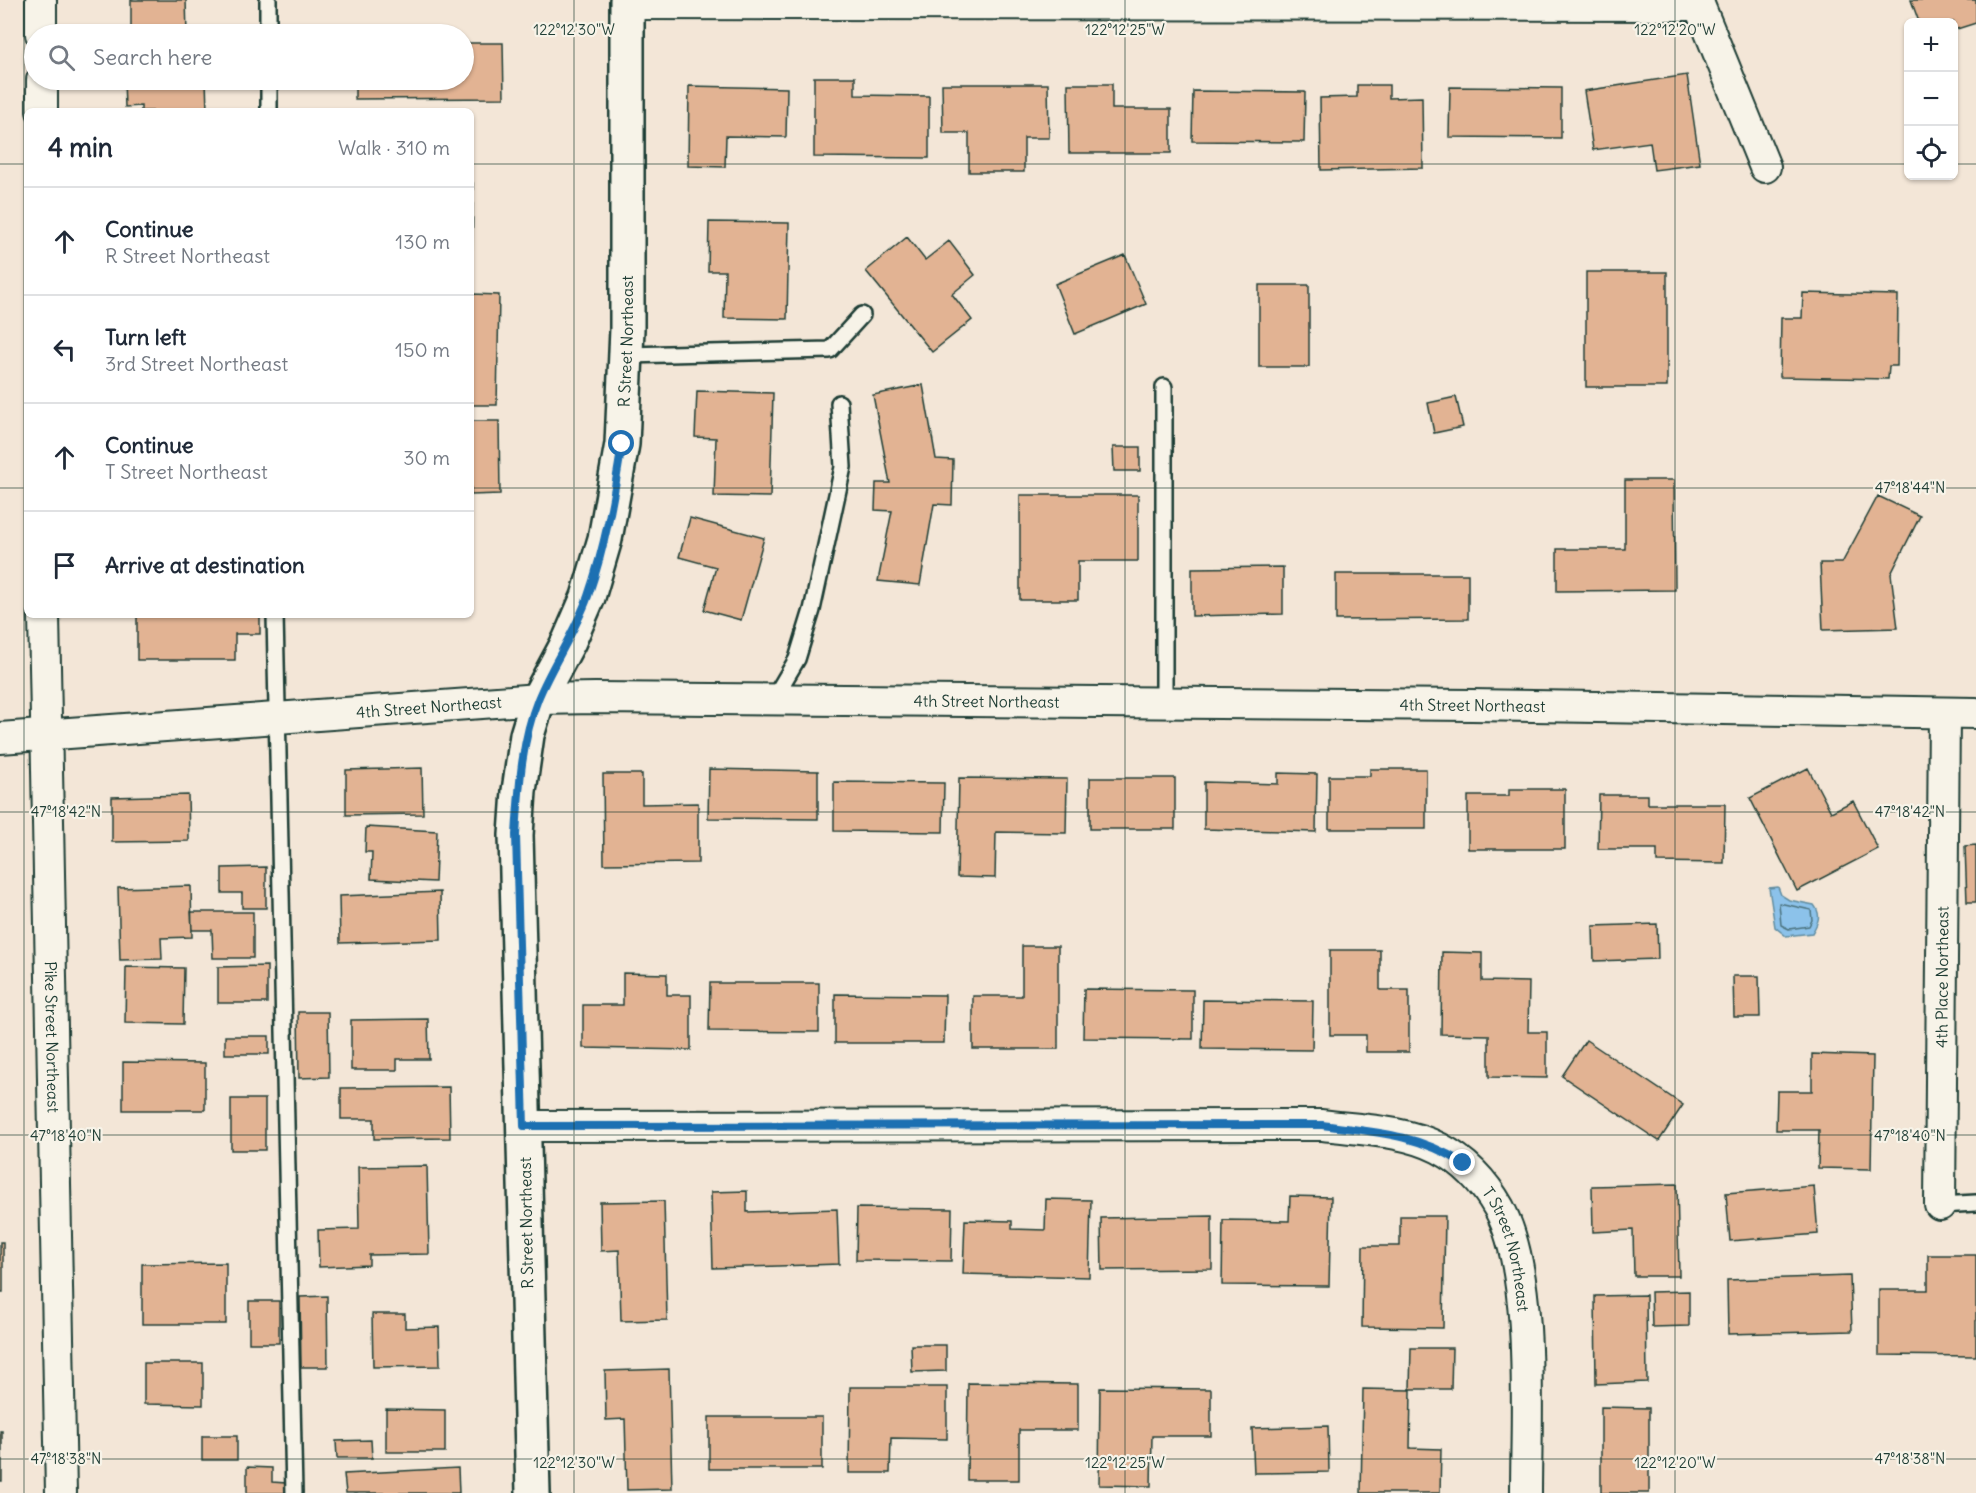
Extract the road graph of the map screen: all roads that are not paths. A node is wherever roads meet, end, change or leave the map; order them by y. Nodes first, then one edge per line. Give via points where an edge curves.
1 (41, 0) edge
2 (268, 0) edge
3 (627, 2) edge
4 (1698, 3) edge
5 (41, 24) edge
6 (268, 24) edge
7 (42, 90) edge
8 (269, 90) edge
9 (42, 108) edge
10 (269, 108) edge
11 (1765, 167) dead end
12 (862, 315) dead end
13 (627, 355) junction
14 (1164, 387) dead end
15 (838, 403) dead end
16 (44, 618) edge
17 (275, 618) edge
18 (774, 698) junction
19 (538, 699) junction
20 (1164, 702) junction
21 (1944, 713) junction
22 (1976, 713) edge
23 (276, 719) junction
24 (45, 736) junction
25 (0, 738) edge
26 (524, 1126) junction
27 (1976, 1203) edge
28 (1940, 1205) joint
29 (61, 1493) edge
30 (294, 1493) edge
31 (533, 1493) edge
32 (1526, 1493) edge

1 - 5 street
2 - 6 lane
3 - 4 street
3 - 13 street, R Street Northeast
4 - 11 street
7 - 9 street
8 - 10 lane
12 - 13 lane via 830,350
13 - 19 street, R Street Northeast via 622,444 605,539 588,597
14 - 20 lane
15 - 18 lane via 841,478 812,610 796,659
16 - 24 street, Pike Street Northeast
17 - 23 lane
18 - 19 street, 4th Street Northeast
18 - 20 street, 4th Street Northeast
19 - 23 street, 4th Street Northeast
19 - 26 street, R Street Northeast via 527,735 516,835
20 - 21 street, 4th Street Northeast
21 - 22 street, 4th Street Northeast
21 - 28 street, 4th Place Northeast
23 - 24 street, 4th Street Northeast
23 - 30 lane
24 - 25 street, 4th Street Northeast
24 - 29 street, Pike Street Northeast
26 - 31 street, R Street Northeast
26 - 32 street, T Street Northeast via 1322,1125 1394,1134 1437,1147 1463,1163 1483,1184 1500,1209 1512,1244 1525,1345
27 - 28 lane, 4th Place Northeast

